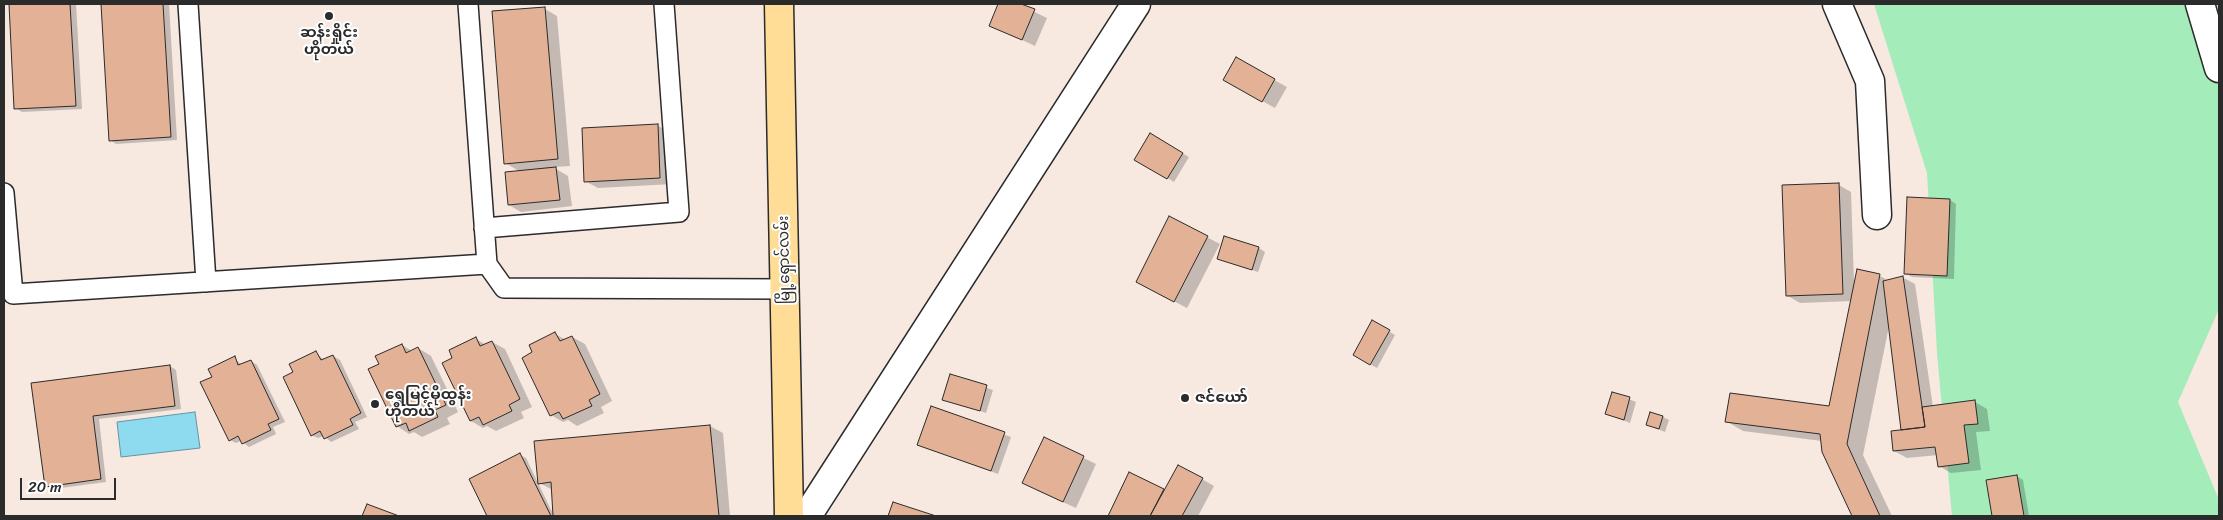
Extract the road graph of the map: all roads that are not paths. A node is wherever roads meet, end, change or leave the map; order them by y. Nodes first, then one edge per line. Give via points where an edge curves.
1 (188, 4) edge
2 (468, 4) edge
3 (664, 4) edge
4 (779, 4) edge
5 (1136, 4) edge
6 (1838, 4) edge
7 (2200, 4) edge
8 (2219, 68) edge
9 (4, 193) edge
10 (1877, 215) dead end
11 (484, 228) junction
12 (487, 264) junction
13 (206, 282) junction
14 (786, 289) junction
15 (789, 516) edge
16 (807, 516) edge

1 - 13 lane
2 - 11 lane
3 - 11 lane via 679,212
4 - 14 highway, မြို့ရှောင်လမ်း
5 - 16 street
6 - 10 street via 1870,81
7 - 8 street
9 - 13 lane via 13,294
11 - 12 lane
12 - 13 lane
12 - 14 lane via 504,288
14 - 15 highway, မြို့ရှောင်လမ်း

